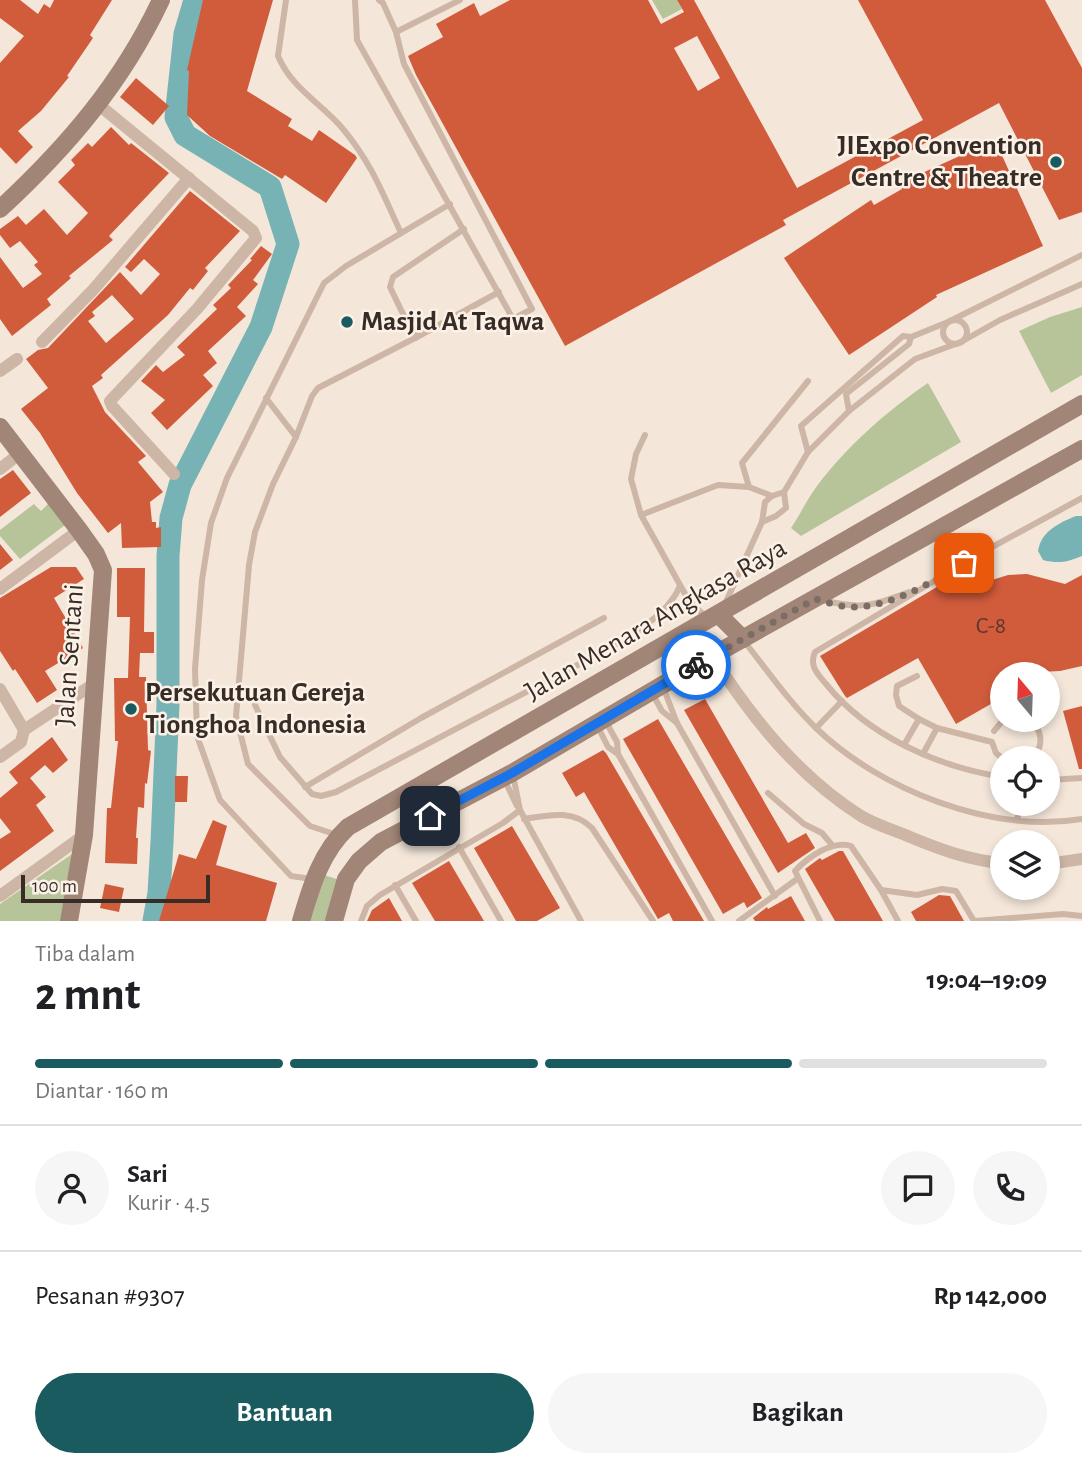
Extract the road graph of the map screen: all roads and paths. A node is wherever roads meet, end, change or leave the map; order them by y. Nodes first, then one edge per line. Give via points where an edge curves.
1 (161, 0) edge
2 (286, 0) edge
3 (355, 0) edge
4 (380, 0) edge
5 (460, 0) edge
6 (396, 32) junction
7 (99, 105) junction
8 (189, 178) junction
9 (450, 204) junction
10 (0, 209) edge
11 (464, 229) junction
12 (401, 233) junction
13 (1082, 256) edge
14 (1082, 284) edge
15 (499, 292) junction
16 (948, 322) junction
17 (417, 337) junction
18 (911, 337) junction
19 (41, 342) dead end
20 (961, 342) junction
21 (17, 359) dead end
22 (0, 370) edge
23 (808, 381) dead end
24 (266, 398) junction
25 (1082, 404) edge
26 (849, 411) junction
27 (0, 428) edge
28 (645, 435) dead end
29 (296, 437) junction
30 (1082, 449) edge
31 (808, 452) junction
32 (19, 454) junction
33 (0, 469) edge
34 (174, 474) dead end
35 (749, 487) junction
36 (784, 492) junction
37 (772, 496) junction
38 (1082, 498) edge
39 (641, 515) junction
40 (762, 522) junction
41 (79, 530) junction
42 (927, 585) junction
43 (680, 586) junction
44 (0, 589) edge
45 (815, 599) junction
46 (604, 618) dead end
47 (713, 618) junction
48 (743, 639) junction
49 (712, 656) junction
50 (917, 676) dead end
51 (95, 683) junction
52 (656, 688) junction
53 (0, 689) edge
54 (842, 701) junction
55 (256, 705) dead end
56 (919, 719) junction
57 (600, 720) junction
58 (677, 723) junction
59 (816, 727) junction
60 (937, 728) junction
61 (24, 730) junction
62 (904, 745) junction
63 (993, 746) edge
64 (923, 754) junction
65 (0, 757) edge
66 (508, 775) junction
67 (990, 775) edge
68 (1082, 778) edge
69 (1060, 779) edge
70 (305, 787) junction
71 (768, 793) dead end
72 (520, 810) junction
73 (1018, 816) edge
74 (524, 819) junction
75 (1082, 819) edge
76 (1017, 820) junction
77 (344, 831) junction
78 (84, 835) junction
79 (832, 845) junction
80 (371, 848) junction
81 (459, 848) junction
82 (1082, 859) edge
83 (990, 862) edge
84 (1060, 862) edge
85 (318, 871) junction
86 (350, 873) junction
87 (797, 879) junction
88 (395, 885) junction
89 (881, 890) junction
90 (0, 896) edge
91 (775, 896) junction
92 (1082, 916) edge
93 (580, 919) edge
94 (69, 921) edge
95 (301, 921) edge
96 (334, 921) edge
97 (361, 921) edge
98 (416, 921) edge
99 (501, 921) edge
100 (572, 921) edge
101 (653, 921) edge
102 (712, 921) edge
103 (738, 921) edge
104 (820, 921) edge
105 (898, 921) edge
106 (975, 921) edge

1 - 7 street via 127,65
2 - 12 lane via 278,56 281,64 298,88 340,125 359,149
3 - 9 lane via 357,40
4 - 6 lane
5 - 6 lane
6 - 15 lane via 404,64 532,309 513,319
7 - 8 street
7 - 10 street
8 - 19 street via 93,290
8 - 34 street via 256,237 197,309 110,401
9 - 11 lane
9 - 12 lane
11 - 15 lane
11 - 17 lane via 393,277 390,287
12 - 24 lane via 324,283
13 - 16 lane
14 - 20 lane
15 - 17 lane
16 - 18 lane
16 - 20 lane via 945,338 954,344
16 - 20 lane via 965,326 966,337
17 - 29 lane via 318,388
18 - 26 lane via 909,344 846,394
18 - 31 lane via 903,336 801,426
20 - 26 lane via 915,359
21 - 22 street
23 - 35 lane via 742,463
24 - 29 lane
24 - 85 lane via 211,523 195,669 197,736 220,800 291,876
25 - 47 street, Jalan Menara Angkasa Raya
26 - 31 lane
27 - 32 street, Jalan Sentani
28 - 39 lane via 631,479
29 - 77 lane via 256,532 236,716 248,764 310,826
30 - 45 street, Jalan Menara Angkasa Raya
31 - 36 lane
32 - 33 street
32 - 41 street, Jalan Sentani
35 - 37 lane
35 - 39 lane via 719,485
36 - 37 lane
36 - 40 lane via 786,508
37 - 40 lane via 765,502
38 - 42 lane
39 - 43 lane
40 - 47 lane
41 - 44 street
41 - 51 street, Jalan Sentani via 103,570
42 - 45 lane via 866,606
42 - 54 lane via 815,652 811,660 814,670
43 - 47 lane via 689,601
43 - 70 lane via 660,615 625,640 336,793 321,796
45 - 48 street, Jalan Menara Angkasa Raya
46 - 70 lane
47 - 48 street
47 - 77 street, Jalan Menara Angkasa Raya
48 - 49 street, Jalan Menara Angkasa Raya
48 - 59 lane
49 - 52 street, Jalan Menara Angkasa Raya
49 - 83 street via 761,727 827,792 863,817 934,847
50 - 56 lane via 897,686 895,695 898,706
51 - 61 street
51 - 78 street, Jalan Sentani
52 - 57 street, Jalan Menara Angkasa Raya
52 - 58 lane
52 - 58 lane via 662,710
53 - 61 street
54 - 59 lane
54 - 62 lane
55 - 70 lane via 280,757
56 - 60 lane
56 - 62 lane
57 - 66 street, Jalan Menara Angkasa Raya
57 - 102 lane via 617,742 618,754
58 - 91 lane
59 - 76 lane via 859,763 908,791 961,810
60 - 63 lane
60 - 64 lane
61 - 65 street via 23,739
62 - 64 lane
64 - 67 lane
66 - 72 lane
66 - 80 street, Jalan Menara Angkasa Raya
68 - 69 lane
71 - 79 lane
72 - 74 lane
72 - 81 lane
73 - 76 lane
74 - 93 lane
74 - 101 lane via 582,818
75 - 76 lane
77 - 80 street
77 - 85 street, Jalan Menara Angkasa Raya
78 - 90 street
78 - 94 street, Jalan Sentani
79 - 87 lane via 799,867
79 - 89 lane via 851,846
80 - 86 street, Jalan Menara Angkasa Raya
81 - 88 lane
81 - 99 lane
82 - 84 street
85 - 86 street
85 - 95 street, Jalan Menara Angkasa Raya
86 - 96 street, Jalan Menara Angkasa Raya
87 - 91 lane
87 - 104 lane
88 - 97 lane via 367,906
88 - 98 lane
89 - 105 lane
89 - 106 lane via 917,895 956,891
91 - 103 lane
92 - 106 lane
93 - 100 lane

